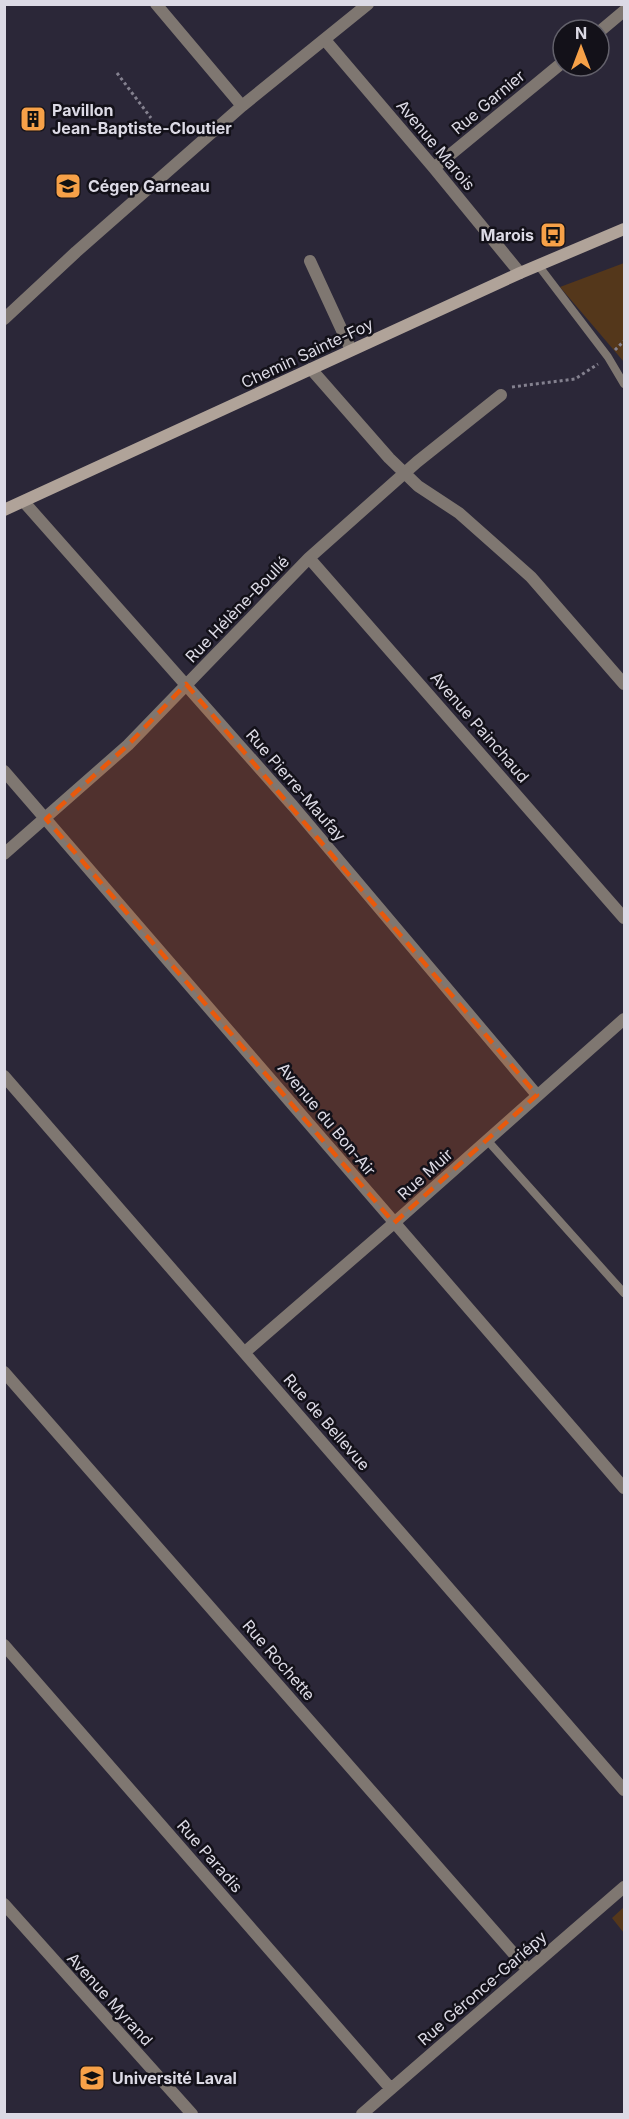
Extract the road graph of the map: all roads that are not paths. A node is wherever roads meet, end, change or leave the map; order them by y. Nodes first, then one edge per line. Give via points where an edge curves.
1 (156, 4) edge
2 (368, 4) edge
3 (624, 11) edge
4 (611, 22) edge
5 (325, 40) junction
6 (551, 72) edge
7 (242, 106) junction
8 (435, 168) junction
9 (624, 229) edge
10 (310, 261) dead end
11 (538, 265) junction
12 (520, 273) junction
13 (4, 319) edge
14 (351, 350) junction
15 (311, 369) junction
16 (624, 384) edge
17 (501, 395) road end
18 (405, 474) junction
19 (24, 502) junction
20 (4, 510) edge
21 (309, 558) junction
22 (186, 684) junction
23 (624, 684) edge
24 (4, 771) edge
25 (46, 819) junction
26 (4, 855) edge
27 (624, 918) edge
28 (624, 1019) edge
29 (4, 1076) edge
30 (537, 1095) junction
31 (488, 1140) junction
32 (394, 1223) junction
33 (624, 1293) edge
34 (245, 1352) junction
35 (4, 1372) edge
36 (624, 1488) edge
37 (4, 1645) edge
38 (624, 1790) edge
39 (624, 1887) edge
40 (4, 1904) edge
41 (528, 1970) junction
42 (391, 2089) junction
43 (192, 2115) edge
44 (362, 2115) edge

1 - 7 street
2 - 5 street
3 - 4 street
5 - 7 street
5 - 8 street, Avenue Marois
6 - 8 street, Rue Garnier
7 - 13 street
8 - 12 street, Avenue Marois
9 - 11 main road, Chemin Sainte-Foy
10 - 14 street
11 - 12 main road, Chemin Sainte-Foy
11 - 16 lane
12 - 14 main road, Chemin Sainte-Foy
14 - 15 main road, Chemin Sainte-Foy
15 - 18 street
15 - 19 main road, Chemin Sainte-Foy
17 - 18 street, Rue Hélène-Boullé
18 - 21 street, Rue Hélène-Boullé
18 - 23 street via 459,513 531,577
19 - 20 main road, Chemin Sainte-Foy
19 - 22 street, Rue Pierre-Maufay
21 - 22 street, Rue Hélène-Boullé
21 - 27 street, Avenue Painchaud
22 - 25 street, Rue Hélène-Boullé via 128,745
22 - 30 street, Rue Pierre-Maufay
24 - 25 street, Avenue du Bon-Air
25 - 26 street, Rue Hélène-Boullé
25 - 32 street, Avenue du Bon-Air
28 - 30 street, Rue Muir
29 - 34 street, Rue de Bellevue
30 - 31 street, Rue Muir
31 - 32 street, Rue Muir
31 - 33 lane
32 - 34 street, Rue Muir
32 - 36 street, Avenue du Bon-Air
34 - 38 street, Rue de Bellevue
35 - 41 street, Rue Rochette
37 - 42 street, Rue Paradis
39 - 41 street, Rue Géronce-Gariépy
40 - 43 street, Avenue Myrand
41 - 42 street, Rue Géronce-Gariépy
42 - 44 street, Rue Géronce-Gariépy

